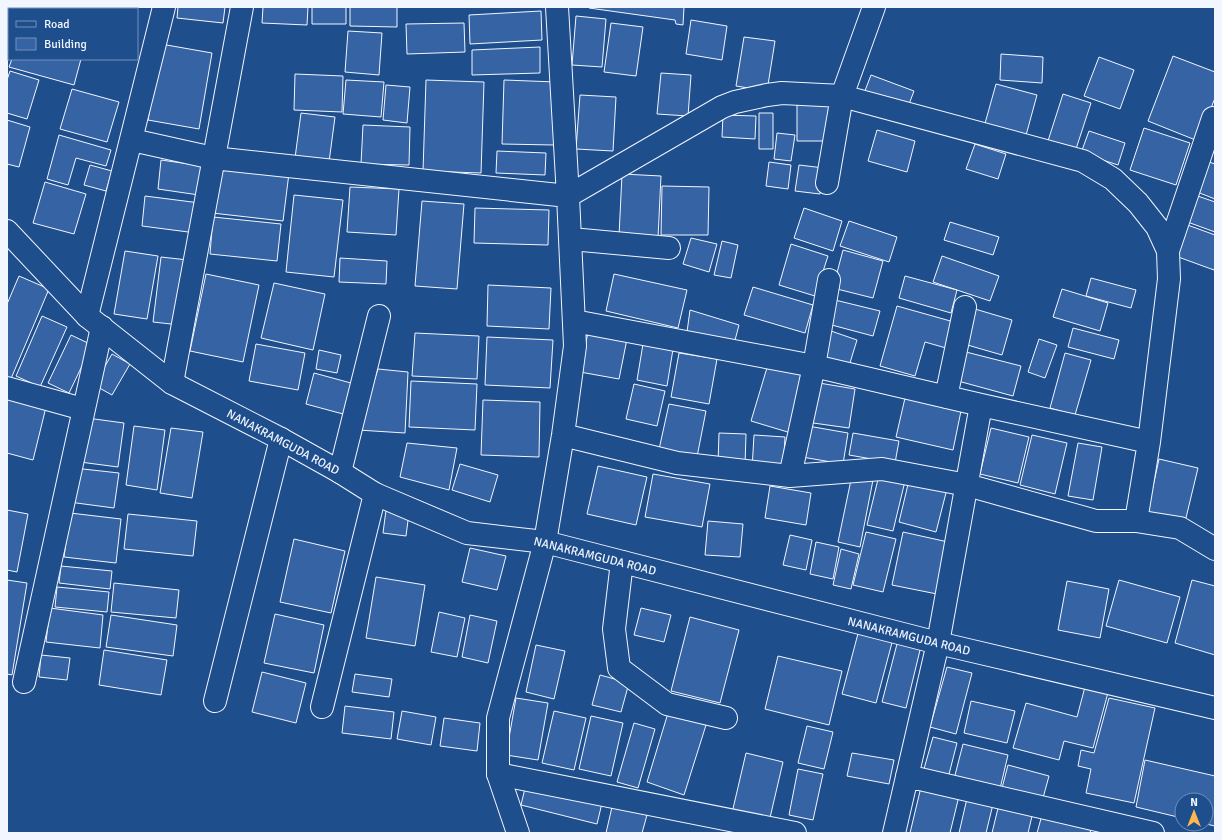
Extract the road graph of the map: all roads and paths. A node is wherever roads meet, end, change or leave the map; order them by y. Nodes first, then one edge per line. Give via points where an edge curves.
1 (164, 7) edge
2 (242, 7) edge
3 (557, 7) edge
4 (874, 7) edge
5 (842, 96) junction
6 (1213, 118) dead end
7 (132, 140) junction
8 (213, 158) junction
9 (827, 183) dead end
10 (568, 196) junction
11 (7, 231) edge
12 (571, 239) junction
13 (669, 248) dead end
14 (1168, 251) junction
15 (828, 280) dead end
16 (965, 306) dead end
17 (379, 316) dead end
18 (574, 320) junction
19 (95, 322) junction
20 (814, 366) junction
21 (172, 383) junction
22 (7, 388) edge
23 (946, 397) junction
24 (981, 405) junction
25 (83, 409) junction
26 (563, 435) junction
27 (281, 439) junction
28 (1149, 442) junction
29 (340, 472) junction
30 (790, 476) junction
31 (967, 485) junction
32 (375, 494) junction
33 (1136, 521) junction
34 (545, 542) junction
35 (1215, 549) edge
36 (622, 562) junction
37 (938, 643) junction
38 (24, 682) dead end
39 (215, 701) dead end
40 (322, 707) dead end
41 (1215, 708) edge
42 (726, 718) dead end
43 (498, 774) junction
44 (907, 776) junction
45 (518, 833) edge
46 (795, 833) edge
47 (894, 833) edge
48 (1153, 833) edge

1 - 7 street
2 - 8 street
3 - 10 street
4 - 5 street
5 - 9 street
5 - 10 street via 782,93 735,102 711,113
5 - 14 street via 1083,161 1113,179 1138,203 1157,227
6 - 14 street
7 - 8 street
7 - 19 street
8 - 10 street
8 - 21 street
10 - 12 street
11 - 19 street, NANAKRAMGUDA ROAD
12 - 13 street
12 - 18 street
14 - 28 street via 1169,279
15 - 20 street
16 - 23 street
17 - 29 street
18 - 20 street
18 - 26 street via 575,346
19 - 21 street, NANAKRAMGUDA ROAD
19 - 25 street
20 - 23 street
20 - 30 street
21 - 27 street, NANAKRAMGUDA ROAD
22 - 25 street
23 - 24 street
24 - 28 street
24 - 31 street
25 - 38 street
26 - 30 street via 677,463
26 - 34 street
27 - 29 street, NANAKRAMGUDA ROAD
27 - 39 street
28 - 33 street
29 - 32 street, NANAKRAMGUDA ROAD
30 - 31 street via 882,469
31 - 33 street via 1096,521
31 - 37 street
32 - 34 street, NANAKRAMGUDA ROAD via 467,533
32 - 40 street
33 - 35 street via 1180,528
34 - 36 street, NANAKRAMGUDA ROAD
34 - 43 street via 498,718
36 - 37 street, NANAKRAMGUDA ROAD
36 - 42 street via 614,629 619,668 668,704
37 - 41 street, NANAKRAMGUDA ROAD
37 - 44 street
43 - 45 street
43 - 46 street
44 - 47 street
44 - 48 street

